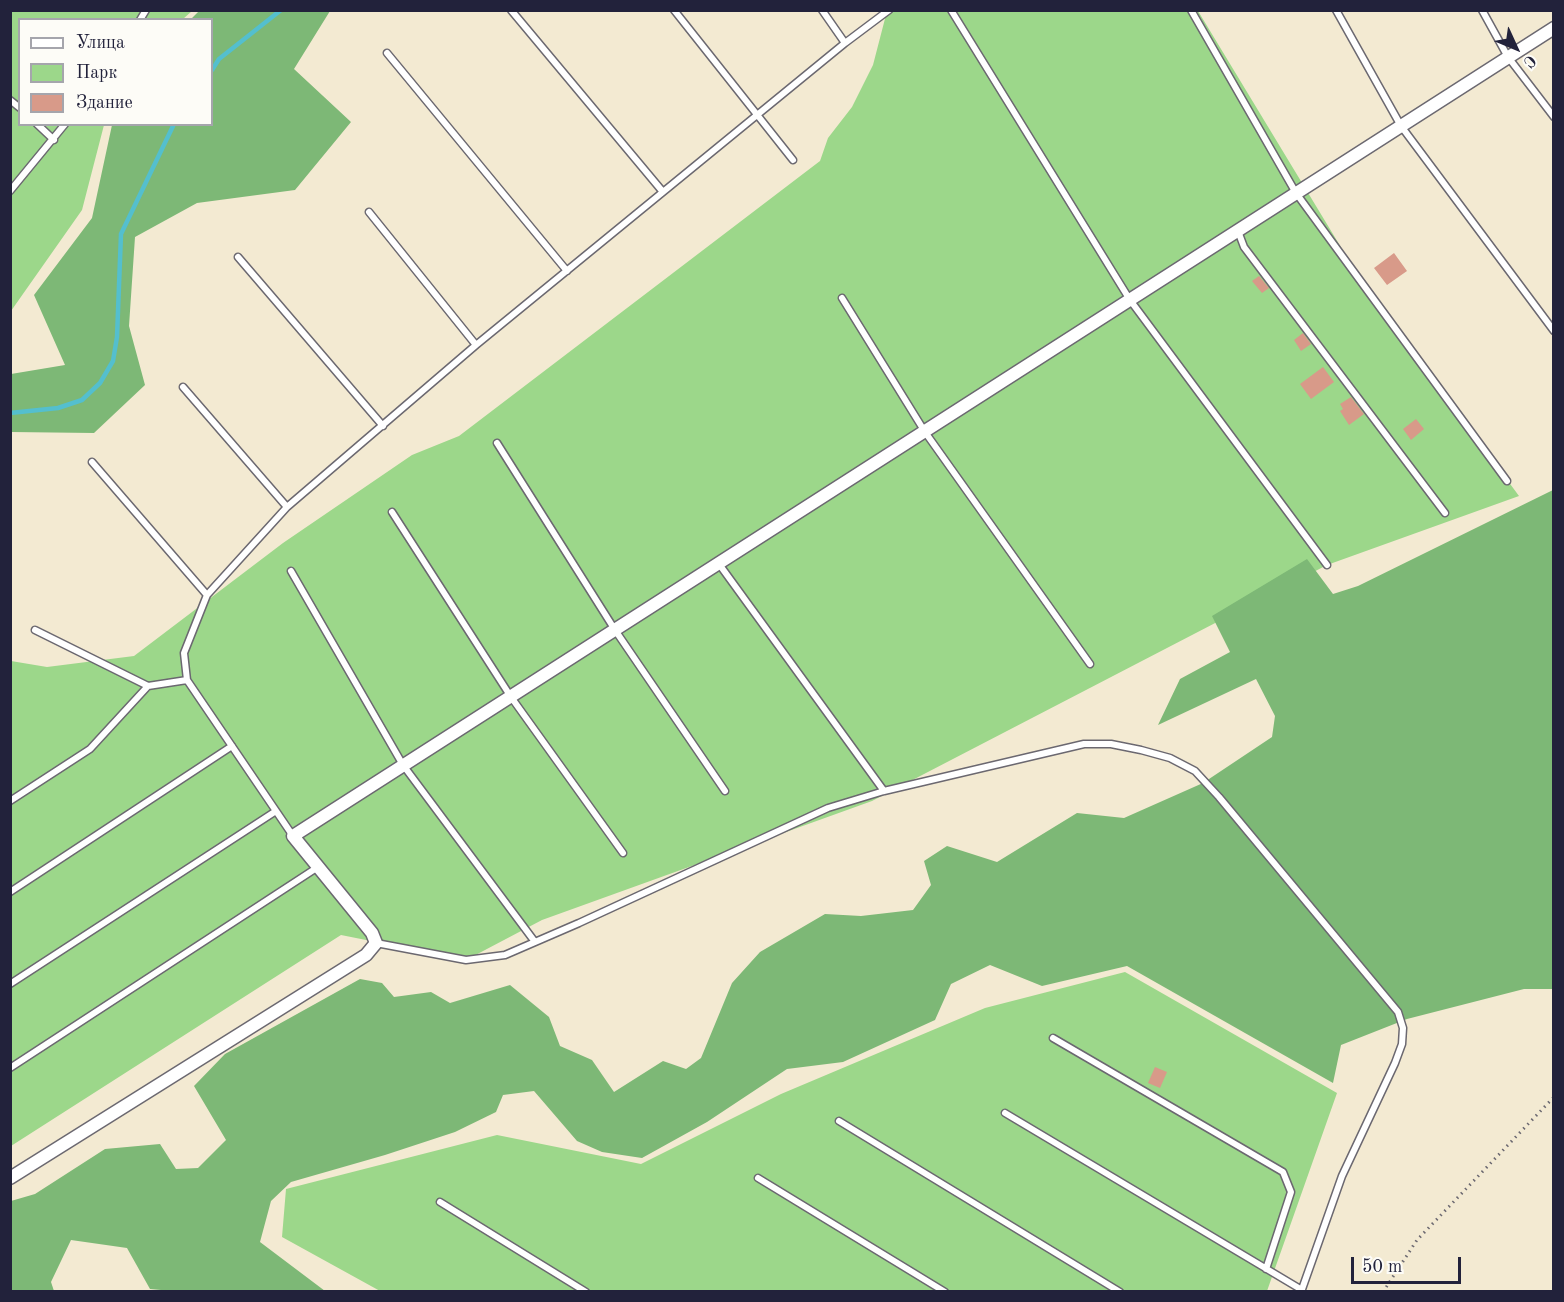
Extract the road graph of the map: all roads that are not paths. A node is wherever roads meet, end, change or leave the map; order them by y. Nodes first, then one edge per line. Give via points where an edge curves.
1 (511, 10) edge
2 (674, 10) edge
3 (822, 10) edge
4 (889, 10) edge
5 (951, 10) edge
6 (1191, 10) edge
7 (1336, 10) edge
8 (1482, 10) edge
9 (1554, 28) edge
10 (845, 43) junction
11 (387, 52) dead end
12 (1508, 57) junction
13 (757, 115) junction
14 (1554, 117) edge
15 (39, 126) edge
16 (64, 126) edge
17 (1401, 126) junction
18 (54, 140) junction
19 (794, 160) dead end
20 (10, 191) edge
21 (663, 192) junction
22 (1296, 193) junction
23 (369, 212) dead end
24 (1238, 231) junction
25 (238, 257) dead end
26 (567, 271) junction
27 (842, 298) dead end
28 (1130, 300) junction
29 (1554, 331) edge
30 (476, 345) junction
31 (183, 387) dead end
32 (383, 426) junction
33 (926, 432) junction
34 (497, 443) dead end
35 (92, 462) dead end
36 (1507, 481) dead end
37 (287, 507) junction
38 (392, 512) dead end
39 (1445, 513) dead end
40 (718, 564) junction
41 (1327, 565) dead end
42 (291, 571) dead end
43 (207, 595) junction
44 (35, 630) dead end
45 (615, 630) junction
46 (1090, 664) dead end
47 (187, 680) junction
48 (148, 686) junction
49 (511, 696) junction
50 (232, 746) junction
51 (403, 765) junction
52 (725, 791) dead end
53 (884, 791) junction
54 (10, 801) edge
55 (276, 811) junction
56 (293, 836) junction
57 (623, 853) dead end
58 (318, 867) junction
59 (10, 892) edge
60 (535, 942) junction
61 (376, 943) junction
62 (10, 984) edge
63 (1053, 1038) dead end
64 (10, 1068) edge
65 (1005, 1113) dead end
66 (839, 1121) dead end
67 (10, 1178) edge
68 (758, 1178) dead end
69 (440, 1202) dead end
70 (1266, 1269) junction
71 (1301, 1291) edge
72 (586, 1292) edge
73 (945, 1292) edge
74 (1120, 1292) edge

1 - 21 lane
2 - 13 lane
3 - 10 lane
4 - 10 lane
5 - 28 lane
6 - 22 lane
7 - 17 lane
8 - 12 lane
9 - 12 street
10 - 13 lane
11 - 26 lane
12 - 14 lane
12 - 17 street
13 - 19 lane
13 - 21 lane
15 - 18 lane
16 - 18 lane
17 - 22 street
17 - 29 lane
18 - 20 lane
21 - 26 lane
22 - 24 street
22 - 36 lane
23 - 30 lane
24 - 28 street
24 - 39 lane via 1244,247
25 - 32 lane
26 - 30 lane
27 - 33 lane
28 - 33 street
28 - 41 lane
30 - 32 lane
31 - 37 lane
32 - 37 lane
33 - 40 street
33 - 46 lane
34 - 45 lane
35 - 43 lane
37 - 43 lane
38 - 49 lane
40 - 45 street
40 - 53 lane
42 - 51 lane
43 - 47 lane via 184,653
44 - 48 lane
45 - 49 street
45 - 52 lane
47 - 48 lane
47 - 50 lane
48 - 54 lane via 90,749
49 - 51 street
49 - 57 lane
50 - 55 lane
50 - 59 lane
51 - 56 street
51 - 60 lane
53 - 60 lane via 828,808
53 - 71 lane via 1084,744 1110,744 1170,759 1195,771 1219,797 1398,1012 1403,1028 1395,1063 1342,1176
55 - 56 lane
55 - 62 lane
56 - 58 street
58 - 61 street
58 - 64 lane
60 - 61 lane via 505,955 466,960
61 - 67 street via 366,955
63 - 70 lane via 1283,1173 1291,1192
65 - 70 lane
66 - 74 lane
68 - 73 lane
69 - 72 lane
70 - 71 lane

